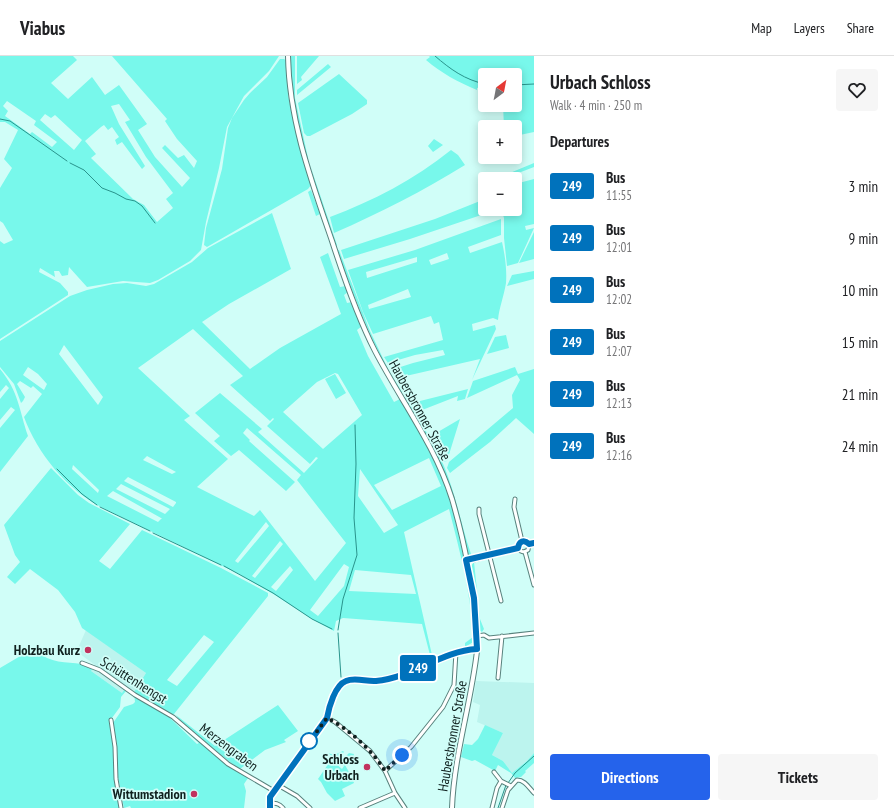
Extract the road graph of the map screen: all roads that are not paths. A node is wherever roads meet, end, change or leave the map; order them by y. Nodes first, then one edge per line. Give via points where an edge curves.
1 (288, 56) edge
2 (514, 499) dead end
3 (479, 509) dead end
4 (522, 541) junction
5 (534, 543) edge
6 (529, 544) junction
7 (518, 548) junction
8 (525, 552) junction
9 (489, 556) junction
10 (466, 560) junction
11 (534, 585) edge
12 (500, 601) dead end
13 (534, 632) edge
14 (477, 636) junction
15 (502, 636) junction
16 (477, 649) junction
17 (456, 652) junction
18 (82, 663) dead end
19 (498, 678) dead end
20 (173, 717) joint
21 (327, 718) junction
22 (111, 720) dead end
23 (385, 771) junction
24 (494, 772) dead end
25 (503, 782) junction
26 (278, 785) junction
27 (510, 785) junction
28 (274, 791) junction
29 (395, 793) junction
30 (534, 793) edge
31 (269, 803) junction
32 (121, 808) edge
33 (270, 808) edge
34 (283, 808) edge
35 (310, 808) edge
36 (360, 808) edge
37 (405, 808) edge
38 (452, 808) edge
39 (492, 808) edge
40 (502, 808) edge

1 - 10 street, Haubersbronner Straße via 290,95 297,129 334,249 374,350 439,463 453,502
2 - 4 street
3 - 9 street
4 - 6 street
4 - 7 street
5 - 6 street
6 - 8 street
7 - 8 street
7 - 9 street
8 - 11 street
9 - 10 street
9 - 12 street
10 - 14 street, Haubersbronner Straße via 474,598
13 - 15 street
14 - 15 street
14 - 16 street, Haubersbronner Straße
15 - 19 street
16 - 17 street
16 - 38 street, Haubersbronner Straße via 455,774
17 - 21 street via 404,675 377,681 346,680 329,706
17 - 23 street via 454,686 443,707 411,747
18 - 20 street, Schüttenhengst via 100,670 135,695
20 - 28 street, Merzengraben via 228,764
21 - 23 street via 370,751
21 - 26 street
22 - 32 street
23 - 29 street
24 - 25 street
25 - 27 street
25 - 39 street via 497,788
26 - 28 street
26 - 35 street via 297,796
27 - 30 street via 521,780
27 - 40 street
28 - 31 street
29 - 36 street
29 - 37 street
31 - 33 street
31 - 34 street via 277,803

